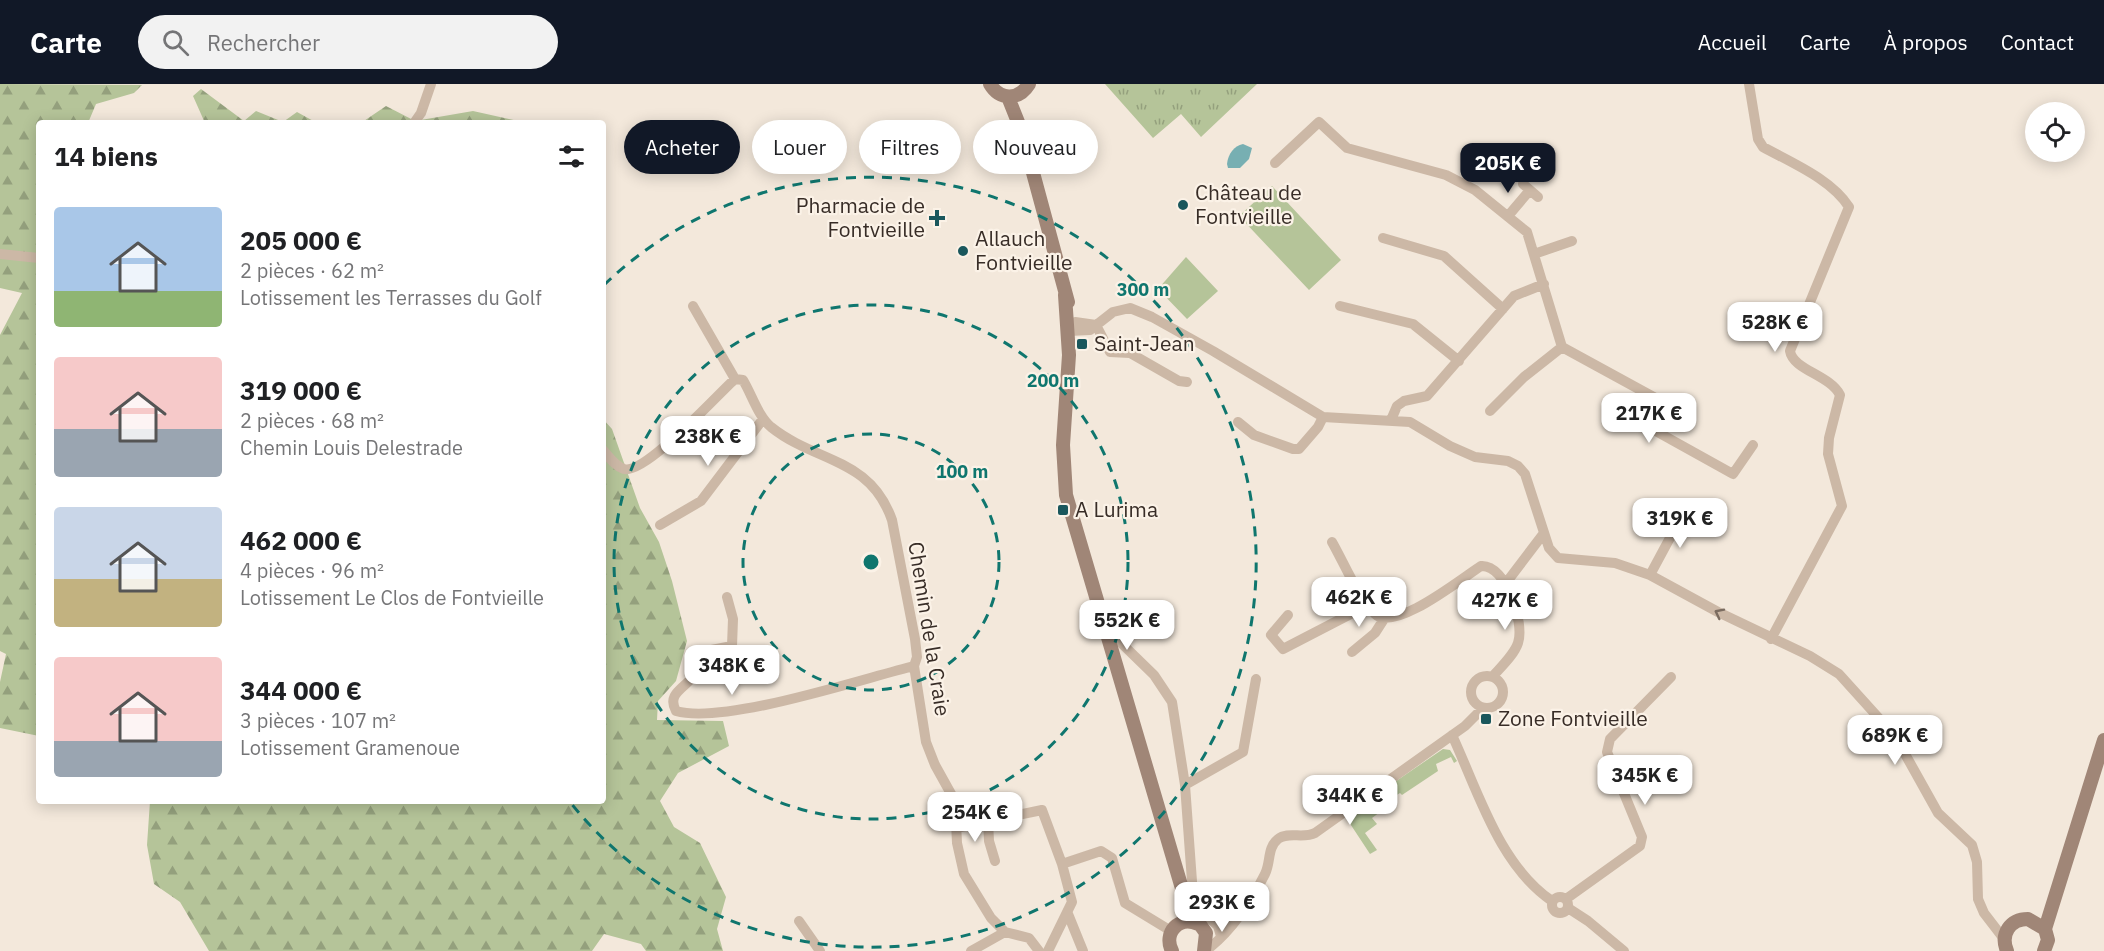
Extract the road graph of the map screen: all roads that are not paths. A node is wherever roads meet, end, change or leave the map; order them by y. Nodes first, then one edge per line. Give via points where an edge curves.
1 (431, 84) edge
2 (1749, 84) edge
3 (989, 85) edge
4 (1027, 87) edge
5 (1008, 97) junction
6 (416, 120) edge
7 (1017, 120) edge
8 (1023, 120) edge
9 (1275, 164) dead end
10 (1033, 174) edge
11 (1530, 190) dead end
12 (1508, 216) junction
13 (1383, 238) dead end
14 (1572, 241) dead end
15 (0, 254) edge
16 (1534, 254) junction
17 (36, 257) edge
18 (1544, 284) junction
19 (693, 306) dead end
20 (1340, 306) dead end
21 (1503, 309) junction
22 (1096, 325) junction
23 (1072, 327) junction
24 (1562, 347) junction
25 (1459, 361) junction
26 (735, 379) junction
27 (1187, 382) dead end
28 (1491, 411) dead end
29 (1323, 417) junction
30 (763, 419) junction
31 (1391, 420) junction
32 (1238, 422) dead end
33 (1753, 445) dead end
34 (606, 454) edge
35 (1685, 510) dead end
36 (660, 525) dead end
37 (1544, 533) junction
38 (1332, 542) dead end
39 (1650, 576) junction
40 (1506, 583) junction
41 (727, 597) dead end
42 (1368, 605) junction
43 (1288, 615) dead end
44 (1384, 620) junction
45 (1105, 633) junction
46 (1771, 639) junction
47 (1352, 652) dead end
48 (914, 666) junction
49 (1492, 676) junction
50 (1671, 677) dead end
51 (1256, 679) dead end
52 (1483, 708) junction
53 (1452, 735) junction
54 (2104, 740) edge
55 (1185, 784) junction
56 (988, 821) junction
57 (956, 828) junction
58 (994, 861) dead end
59 (1062, 864) junction
60 (2063, 871) junction
61 (1181, 885) junction
62 (1567, 904) junction
63 (1984, 913) junction
64 (1068, 914) junction
65 (2028, 919) junction
66 (799, 921) dead end
67 (2011, 924) junction
68 (1174, 927) junction
69 (1202, 928) junction
70 (1005, 932) junction
71 (1221, 936) junction
72 (2046, 940) edge
73 (2007, 948) edge
74 (820, 951) edge
75 (971, 951) edge
76 (1039, 951) edge
77 (1048, 951) edge
78 (1083, 951) edge
79 (1172, 951) edge
80 (1204, 951) edge
81 (1624, 951) edge
82 (2058, 951) edge

1 - 6 street
2 - 46 street via 1758,139 1763,147 1820,180 1842,196 1849,207 1790,351 1795,362 1836,388 1840,395 1828,454 1842,506
3 - 5 main road
4 - 5 main road
4 - 8 main road
5 - 7 main road
9 - 12 street via 1319,122 1347,148 1446,175 1475,189
10 - 23 main road
11 - 12 street
12 - 16 street via 1527,232
13 - 21 street via 1444,256
14 - 16 street
15 - 17 street
16 - 18 street
18 - 21 street via 1522,291
18 - 24 street
19 - 26 street
20 - 25 street via 1413,324
21 - 25 street
22 - 23 street via 1090,330
22 - 27 street via 1110,352 1130,353
22 - 29 street via 1113,312 1136,310
23 - 45 main road via 1063,445 1066,495
24 - 28 street
24 - 33 street via 1659,400 1652,429 1733,474
25 - 31 street via 1427,396 1396,406
26 - 30 street, Chemin de la Craie via 743,380
26 - 34 street via 662,449 632,468 624,469
29 - 31 street
29 - 32 street via 1299,449 1254,435
30 - 36 street via 701,501
30 - 48 street, Chemin de la Craie via 791,440 855,470 886,504 915,639
31 - 37 street via 1410,422 1450,447 1475,457 1518,466
35 - 39 street
37 - 39 street via 1558,558 1615,563
37 - 40 street
38 - 42 street
46 -> 39 street
40 - 44 street via 1492,568 1481,566 1423,605
40 - 49 street via 1520,635 1514,650
41 - 48 street via 733,619 732,646 691,654 691,679 676,692 676,711 685,714 764,705
42 - 43 street via 1283,649 1271,635
42 - 44 street
44 - 47 street
45 - 55 street via 1116,638 1154,675 1172,702
45 - 61 main road
46 - 63 street via 1839,674 1895,736 1938,813 1972,845 1977,862 1978,898
48 - 57 street, Chemin de la Craie via 926,742 955,801
49 - 52 street via 1500,682 1502,697 1497,705
49 - 52 street via 1482,676 1471,687 1471,697
50 - 62 street via 1610,739 1607,752 1642,837 1640,846
51 - 55 street via 1243,752
52 - 53 street
53 - 62 street via 1513,861 1534,887 1552,901 1556,913 1563,913
53 - 71 street via 1315,833 1277,840 1265,874
54 - 60 main road
55 - 71 street via 1193,895 1204,914 1218,926
56 - 57 street
56 - 58 street
56 - 59 street via 1042,810
57 - 70 street, Chemin de la Craie via 964,874 991,918
59 - 64 street via 1072,902
59 - 68 street via 1101,851 1108,853 1125,903
60 - 65 main road via 2041,907
60 - 72 main road
61 - 68 main road
61 - 69 main road via 1189,909
62 - 81 street
63 - 67 street
63 - 73 street
64 - 77 street
64 - 78 street
65 - 67 main road
65 - 72 main road
66 - 74 street
67 - 73 main road
68 - 69 main road via 1188,921
68 - 79 main road via 1169,942
69 - 71 street
69 - 80 main road
70 - 75 street
70 - 76 street, Chemin de la Craie via 1029,938
71 - 80 street
72 - 82 main road

